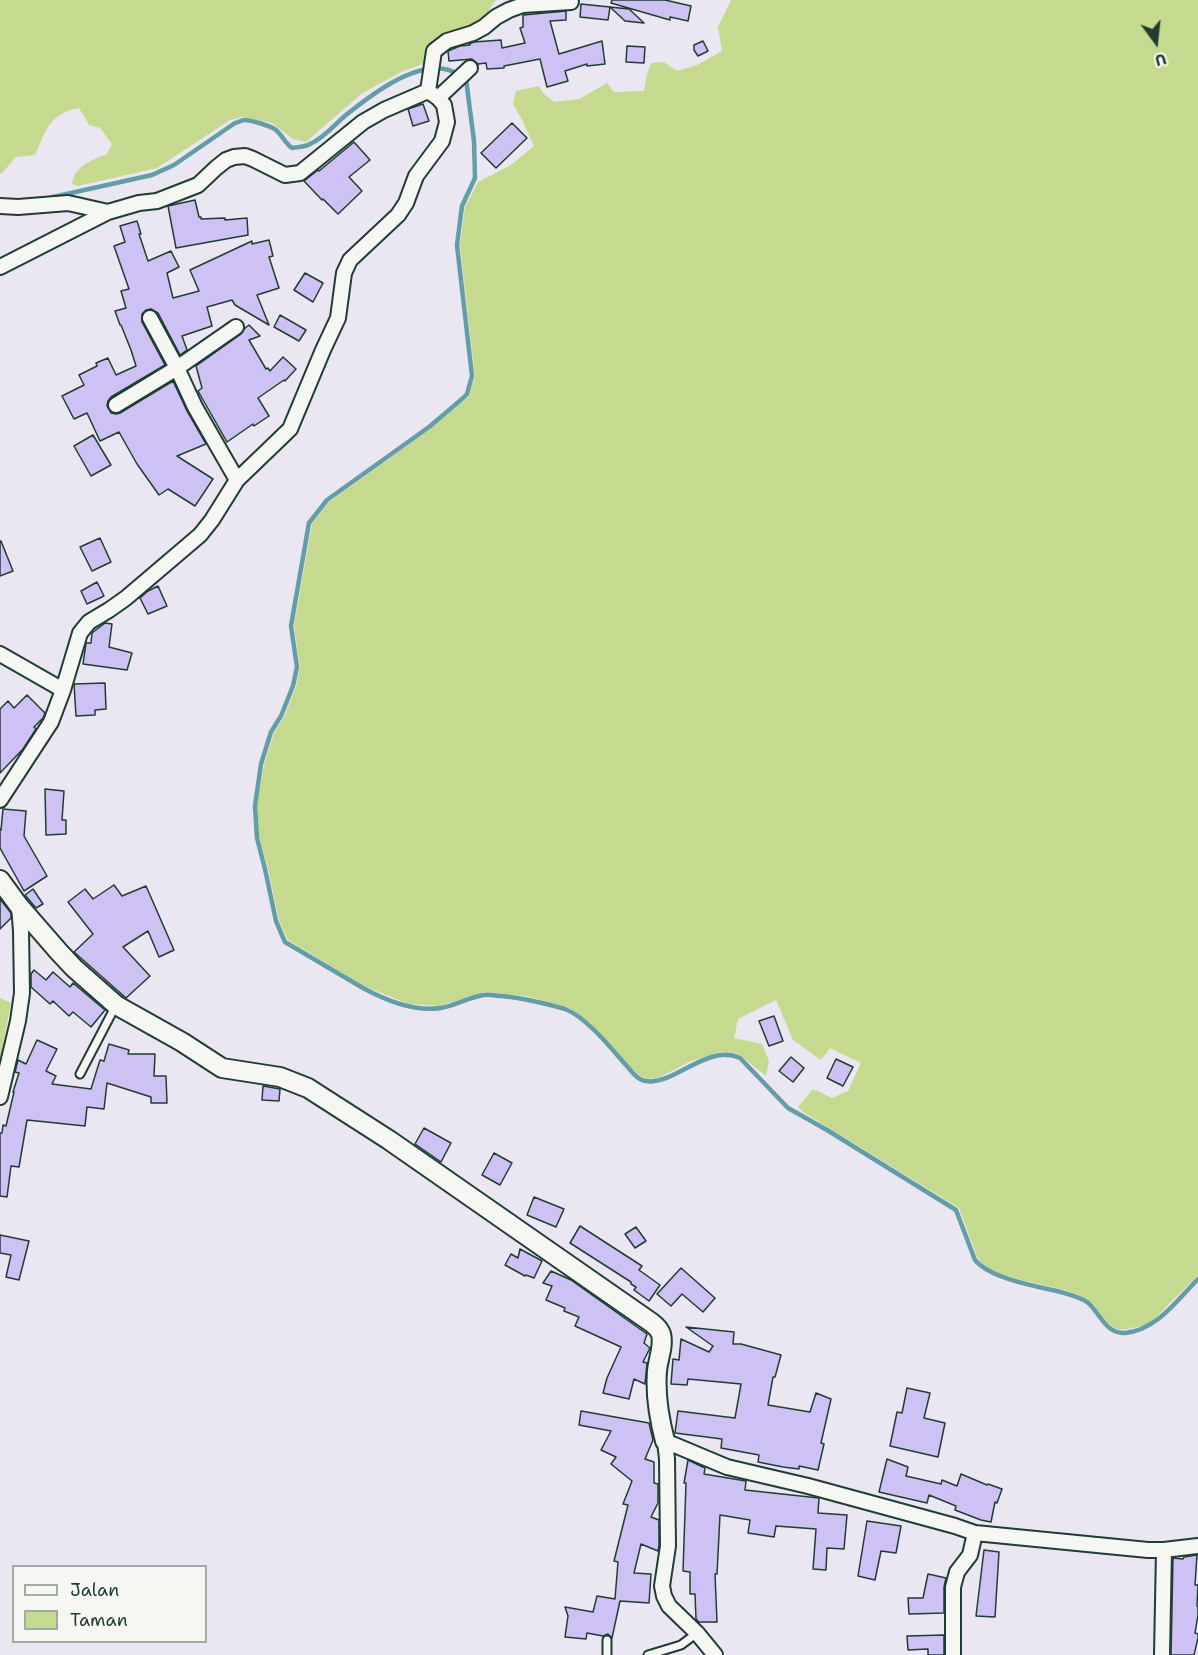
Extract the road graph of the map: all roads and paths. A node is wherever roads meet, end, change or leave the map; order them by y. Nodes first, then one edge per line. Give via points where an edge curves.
1 (571, 2) dead end
2 (462, 75) dead end
3 (432, 89) junction
4 (0, 206) edge
5 (108, 212) junction
6 (0, 267) edge
7 (150, 318) dead end
8 (236, 327) dead end
9 (177, 368) junction
10 (116, 405) dead end
11 (237, 480) junction
12 (0, 654) edge
13 (63, 690) junction
14 (0, 800) edge
15 (0, 880) edge
16 (19, 906) junction
17 (116, 1005) junction
18 (80, 1074) dead end
19 (0, 1097) edge
20 (665, 1441) junction
21 (975, 1533) junction
22 (1198, 1546) edge
23 (1164, 1550) junction
24 (697, 1633) junction
25 (607, 1640) dead end
26 (607, 1655) edge
27 (648, 1655) edge
28 (715, 1655) edge
29 (953, 1655) edge
30 (1162, 1655) edge

1 - 3 street via 523,5 473,33 447,41 434,51
2 - 3 street
3 - 5 street via 363,122 300,173 285,175 245,156 234,157 198,184 157,201
3 - 11 street via 444,105 447,122 442,141 416,176 398,215 350,260 344,273 338,318 290,429
4 - 5 street via 68,203
5 - 6 street
7 - 9 street
8 - 9 street
9 - 10 street
9 - 11 street
11 - 13 street via 200,535 126,598 89,622 80,633
12 - 13 street
13 - 14 street via 51,723
15 - 16 street
16 - 17 street via 74,968
16 - 19 street via 22,993
17 - 18 lane
17 - 20 street via 222,1068 280,1077 308,1088 652,1323 661,1335 657,1396
20 - 21 street via 728,1467
20 - 24 street via 668,1546 662,1586 669,1606
21 - 23 street
21 - 29 street via 970,1555 957,1572 953,1587
22 - 23 street
23 - 30 street
24 - 27 lane via 681,1645
24 - 28 street
25 - 26 lane

